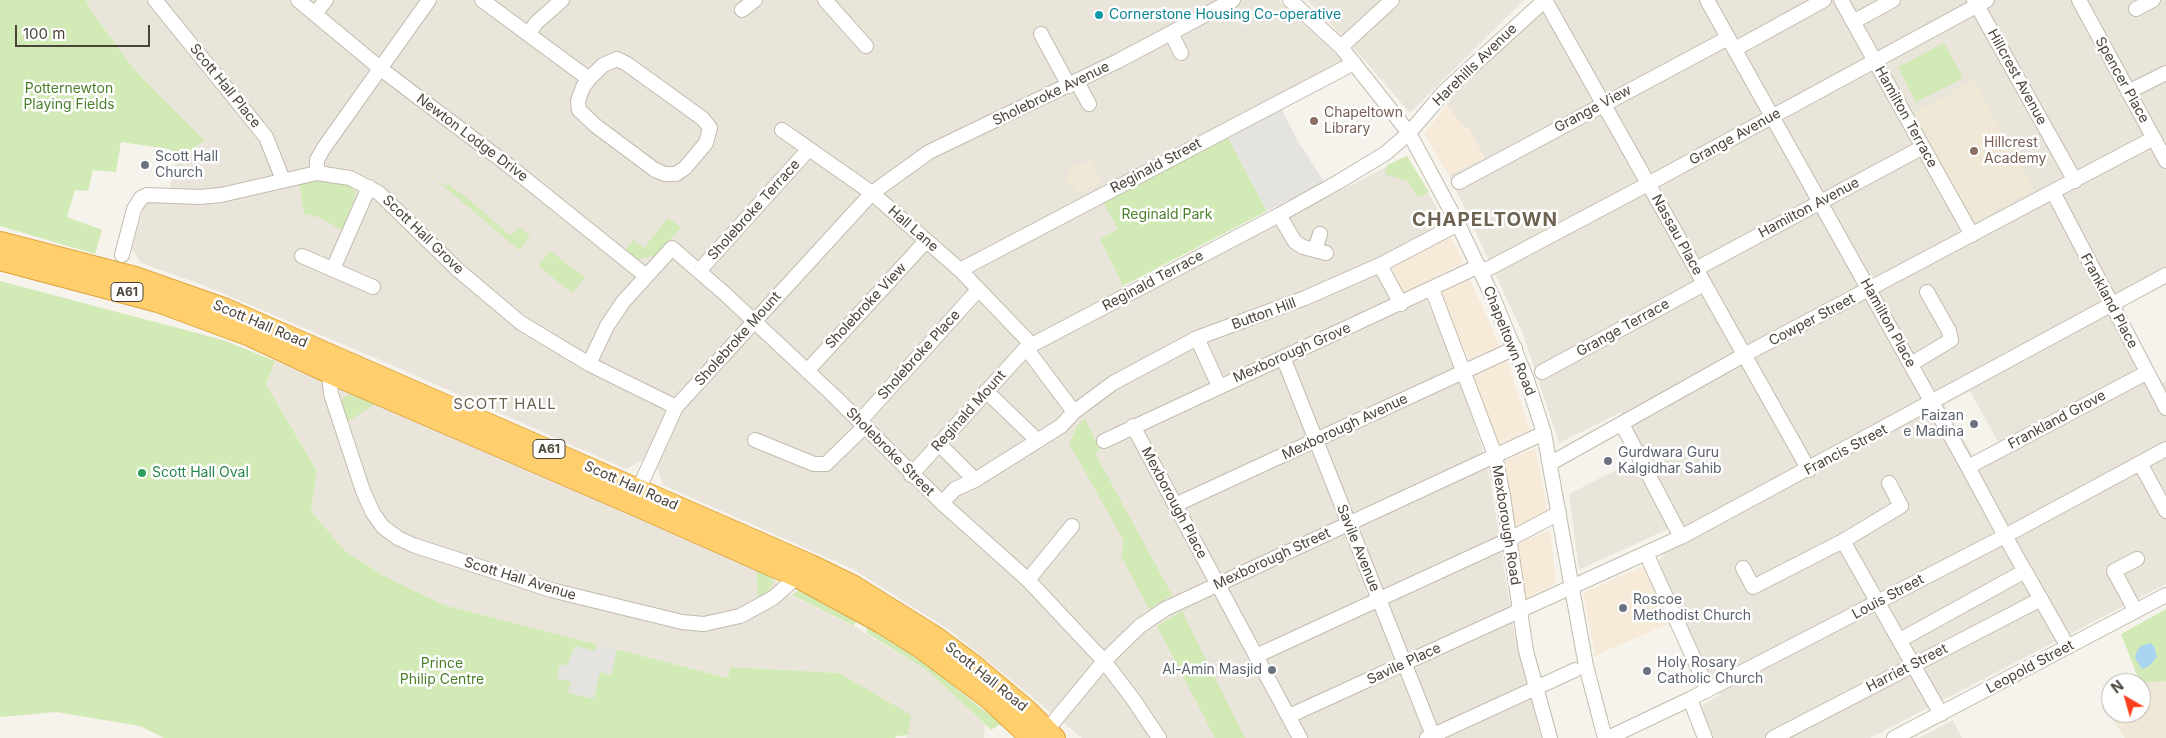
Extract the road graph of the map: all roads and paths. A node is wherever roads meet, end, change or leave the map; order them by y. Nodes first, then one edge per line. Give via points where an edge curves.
1 (155, 0) edge
2 (298, 0) edge
3 (326, 0) edge
4 (429, 0) edge
5 (482, 0) edge
6 (562, 0) edge
7 (755, 0) edge
8 (825, 0) edge
9 (1233, 0) edge
10 (1290, 0) edge
11 (1392, 0) edge
12 (1545, 0) edge
13 (1707, 0) edge
14 (1824, 0) edge
15 (1841, 0) edge
16 (1893, 0) edge
17 (2079, 0) edge
18 (2153, 0) edge
19 (1979, 2) edge
20 (2136, 9) dead end
21 (742, 10) dead end
22 (315, 14) junction
23 (1853, 22) junction
24 (528, 33) junction
25 (1171, 33) junction
26 (1041, 34) dead end
27 (1731, 43) junction
28 (866, 46) dead end
29 (1341, 47) junction
30 (1181, 53) dead end
31 (1875, 61) junction
32 (1354, 63) junction
33 (381, 68) junction
34 (2166, 73) edge
35 (589, 79) junction
36 (1073, 84) junction
37 (2128, 92) junction
38 (1089, 104) dead end
39 (1603, 104) junction
40 (1773, 117) junction
41 (782, 130) dead end
42 (1409, 133) junction
43 (2154, 138) junction
44 (1923, 147) junction
45 (808, 150) junction
46 (2166, 161) edge
47 (317, 173) junction
48 (283, 180) junction
49 (2075, 180) junction
50 (1459, 182) dead end
51 (1648, 184) junction
52 (369, 188) junction
53 (2053, 192) junction
54 (872, 193) junction
55 (1820, 202) junction
56 (1279, 214) junction
57 (1458, 224) junction
58 (1320, 234) dead end
59 (1972, 235) junction
60 (0, 242) edge
61 (926, 242) junction
62 (122, 255) dead end
63 (302, 256) dead end
64 (0, 260) edge
65 (1380, 265) junction
66 (333, 269) junction
67 (1480, 269) junction
68 (1696, 269) junction
69 (70, 270) junction
70 (960, 270) junction
71 (699, 271) junction
72 (646, 276) junction
73 (2166, 276) edge
74 (1704, 284) junction
75 (373, 287) dead end
76 (1432, 289) junction
77 (1869, 289) junction
78 (978, 290) junction
79 (1927, 292) dead end
80 (1401, 304) junction
81 (2111, 306) junction
82 (753, 321) junction
83 (1197, 338) junction
84 (1029, 348) junction
85 (1514, 348) junction
86 (1744, 356) junction
87 (1283, 357) junction
88 (589, 364) junction
89 (1911, 364) junction
90 (333, 365) junction
91 (807, 371) junction
92 (1465, 372) junction
93 (1542, 372) dead end
94 (2146, 373) junction
95 (1219, 386) junction
96 (986, 391) junction
97 (1932, 403) junction
98 (676, 407) junction
99 (2166, 408) edge
100 (1074, 412) junction
101 (863, 424) junction
102 (1622, 424) junction
103 (1133, 426) junction
104 (1544, 433) junction
105 (754, 440) dead end
106 (1104, 441) dead end
107 (1316, 441) junction
108 (1038, 442) junction
109 (939, 444) junction
110 (2166, 450) edge
111 (1495, 455) junction
112 (1551, 463) junction
113 (2140, 464) junction
114 (1968, 467) junction
115 (1809, 470) junction
116 (911, 475) junction
117 (975, 480) junction
118 (1889, 484) dead end
119 (636, 497) junction
120 (942, 504) junction
121 (1175, 505) junction
122 (2166, 511) edge
123 (1559, 513) junction
124 (1348, 524) junction
125 (1072, 526) dead end
126 (2005, 536) junction
127 (1681, 537) junction
128 (1510, 539) junction
129 (1843, 541) junction
130 (1646, 553) junction
131 (2137, 559) dead end
132 (1743, 568) dead end
133 (801, 570) junction
134 (2025, 571) junction
135 (1028, 580) junction
136 (1217, 584) junction
137 (1570, 588) junction
138 (2166, 594) edge
139 (2041, 599) junction
140 (1379, 600) junction
141 (1878, 602) junction
142 (1519, 610) junction
143 (2135, 610) junction
144 (1900, 640) junction
145 (2068, 647) junction
146 (1256, 656) junction
147 (1104, 661) junction
148 (1404, 665) junction
149 (1914, 665) junction
150 (1580, 668) junction
151 (1535, 687) junction
152 (1708, 690) junction
153 (1690, 699) junction
154 (1941, 714) junction
155 (1289, 716) junction
156 (1043, 736) edge
157 (1431, 737) edge
158 (1159, 738) edge
159 (1300, 738) edge
160 (1550, 738) edge
161 (1607, 738) edge
162 (1705, 738) edge
163 (1773, 738) edge
164 (1894, 738) edge

1 - 48 street, Scott Hall Place via 266,137
2 - 22 street, Newton Lodge Drive
3 - 22 street
4 - 33 street
5 - 24 street
6 - 24 street
7 - 21 street
8 - 28 street
9 - 25 street, Sholebroke Avenue
10 - 29 street, Chapeltown Road
11 - 29 street
12 - 39 street, Nassau Place
12 - 42 street, Harehills Avenue via 1444,92
13 - 27 street, Hamilton Place
14 - 27 street, Grange View
15 - 23 street, Hamilton Terrace
16 - 23 street
17 - 37 street, Spencer Place
18 - 20 street
19 - 31 street, Grange Avenue
19 - 49 street, Hillcrest Avenue
22 - 33 street, Newton Lodge Drive
23 - 31 street, Hamilton Terrace
24 - 35 street
25 - 30 street
25 - 36 street, Sholebroke Avenue
26 - 36 street
27 - 39 street, Grange View
27 - 40 street, Hamilton Place
29 - 32 street, Chapeltown Road
31 - 40 street, Grange Avenue
31 - 44 street, Hamilton Terrace
32 - 42 street, Chapeltown Road
32 - 70 street, Reginald Street
33 - 47 street via 323,149 317,160
33 - 72 street, Newton Lodge Drive via 508,164
34 - 37 street
35 - 35 street via 610,61 617,59 627,64 703,119 710,128 706,144 676,174 655,170 579,110 578,100
36 - 38 street
36 - 54 street, Sholebroke Avenue via 929,152
37 - 43 street, Spencer Place
39 - 50 street, Grange View
39 - 51 street, Nassau Place
40 - 51 street, Grange Avenue
40 - 55 street, Hamilton Place
41 - 45 street, Hall Lane
42 - 56 street, Reginald Terrace via 1340,181
42 - 57 street, Chapeltown Road
43 - 46 street, Spencer Place
43 - 49 street, Cowper Street
44 - 55 street, Hamilton Avenue
44 - 59 street, Hamilton Terrace
45 - 54 street, Hall Lane
45 - 71 street, Sholebroke Terrace
47 - 48 street, Scott Hall Grove
47 - 52 street, Scott Hall Grove via 350,178
48 - 62 street, Scott Hall Grove via 221,195 147,195 141,198 134,210
49 - 53 street, Cowper Street
51 - 67 street, Grange Avenue
51 - 68 street, Nassau Place
52 - 66 street
52 - 88 street, Scott Hall Grove via 379,193 458,270 521,323
53 - 59 street, Cowper Street
53 - 81 street, Frankland Place
54 - 61 street, Hall Lane
54 - 82 street, Sholebroke Mount
55 - 68 street, Hamilton Avenue
55 - 77 street, Hamilton Place
56 - 58 street via 1295,242 1303,247 1320,252
56 - 84 street, Reginald Terrace
57 - 65 street, Button Hill
57 - 67 street, Chapeltown Road
59 - 77 street, Cowper Street
60 - 69 highway, Scott Hall Road / A61
61 - 70 street, Hall Lane
61 - 91 street, Sholebroke View
63 - 66 street
64 - 69 highway, Scott Hall Road / A61
65 - 80 street
65 - 83 street, Button Hill via 1305,298
66 - 75 street
67 - 76 street, Mexborough Grove
67 - 85 street, Chapeltown Road
68 - 74 street, Nassau Place
69 - 90 highway, Scott Hall Road / A61 via 136,277 161,294 226,309
70 - 78 street, Hall Lane
71 - 72 street, Sholebroke Street via 672,248
71 - 82 street, Sholebroke Street
72 - 88 street via 607,326
73 - 81 street, Francis Street
74 - 86 street, Nassau Place
74 - 93 street, Grange Terrace
76 - 80 street, Mexborough Grove
76 - 92 street, Mexborough Road
77 - 86 street, Cowper Street
77 - 89 street, Hamilton Place
78 - 84 street, Hall Lane
78 - 101 street, Sholebroke Place
79 - 89 street via 1951,340
80 - 87 street, Mexborough Grove
81 - 94 street, Frankland Place
81 - 97 street, Francis Street
82 - 91 street, Sholebroke Street
82 - 98 street, Sholebroke Mount
83 - 95 street
83 - 100 street, Button Hill via 1113,384
84 - 96 street, Reginald Mount
84 - 100 street, Hall Lane
85 - 92 street, Mexborough Avenue
85 - 104 street, Chapeltown Road
86 - 102 street, Cowper Street
86 - 115 street, Nassau Place
87 - 95 street, Mexborough Grove
87 - 107 street, Savile Avenue
88 - 98 street, Scott Hall Grove
89 - 97 street, Hamilton Place
90 - 119 highway, Scott Hall Road / A61
90 - 133 street, Scott Hall Avenue via 331,394 373,514 383,527 413,545 551,590 682,622 704,624 740,616 773,598
91 - 101 street, Sholebroke Street
92 - 107 street, Mexborough Avenue
92 - 111 street, Mexborough Road
94 - 99 street, Frankland Place
94 - 114 street, Frankland Grove
95 - 103 street, Mexborough Grove
96 - 108 street
96 - 109 street, Reginald Mount
97 - 114 street, Hamilton Place
97 - 115 street, Francis Street
98 - 119 street, Sholebroke Mount
100 - 108 street, Button Hill
101 - 105 street, Sholebroke Place via 826,464 814,464
101 - 116 street, Sholebroke Street
102 - 112 street, Cowper Street
102 - 127 street
103 - 106 street, Mexborough Grove
103 - 121 street, Mexborough Place
104 - 111 street, Mexborough Street
104 - 112 street, Chapeltown Road
107 - 121 street, Mexborough Avenue
107 - 124 street, Savile Avenue
108 - 117 street, Button Hill
109 - 116 street, Reginald Mount
109 - 117 street
110 - 113 street, Louis Street
111 - 124 street, Mexborough Street
111 - 128 street, Mexborough Road
112 - 123 street, Chapeltown Road
113 - 122 street
113 - 126 street, Louis Street
114 - 126 street, Hamilton Place
115 - 127 street, Francis Street
116 - 120 street, Sholebroke Street
117 - 120 street, Button Hill via 955,490
118 - 129 street via 1901,506
119 - 133 highway, Scott Hall Road / A61
120 - 135 street, Sholebroke Street
121 - 136 street, Mexborough Place
123 - 128 street
123 - 137 street, Chapeltown Road
124 - 136 street, Mexborough Street
124 - 140 street, Savile Avenue
125 - 135 street
126 - 134 street, Hamilton Place
126 - 141 street, Louis Street
127 - 130 street, Francis Street
128 - 140 street
128 - 142 street, Mexborough Road
129 - 132 street via 1753,587
129 - 141 street
130 - 137 street, Francis Street
130 - 152 street
131 - 143 street via 2114,571
133 - 156 highway, Scott Hall Road / A61 via 854,586 936,637 971,663
134 - 139 street, Hamilton Place
134 - 144 street
135 - 147 street, Sholebroke Street
136 - 146 street, Mexborough Place
136 - 147 street, Mexborough Street via 1165,609 1140,626
137 - 142 street, Francis Street
137 - 150 street, Chapeltown Road
138 - 143 street, Leopold Street
139 - 145 street, Hamilton Place
139 - 149 street, Harriet Street
140 - 146 street
140 - 148 street, Savile Avenue
141 - 144 street
141 - 152 street, Louis Street
142 - 148 street, Savile Place
142 - 151 street, Mexborough Road
143 - 145 street, Leopold Street
144 - 149 street
145 - 154 street, Leopold Street
146 - 155 street, Mexborough Place
147 - 156 street, Mexborough Street
147 - 158 street, Sholebroke Street
148 - 155 street, Savile Place
148 - 157 street, Savile Avenue
149 - 154 street
149 - 163 street, Harriet Street
150 - 151 street
150 - 161 street, Chapeltown Road
151 - 157 street
151 - 160 street, Mexborough Road
152 - 153 street, Louis Street
153 - 161 street, Louis Street
153 - 162 street
154 - 164 street, Leopold Street
155 - 159 street, Mexborough Place

